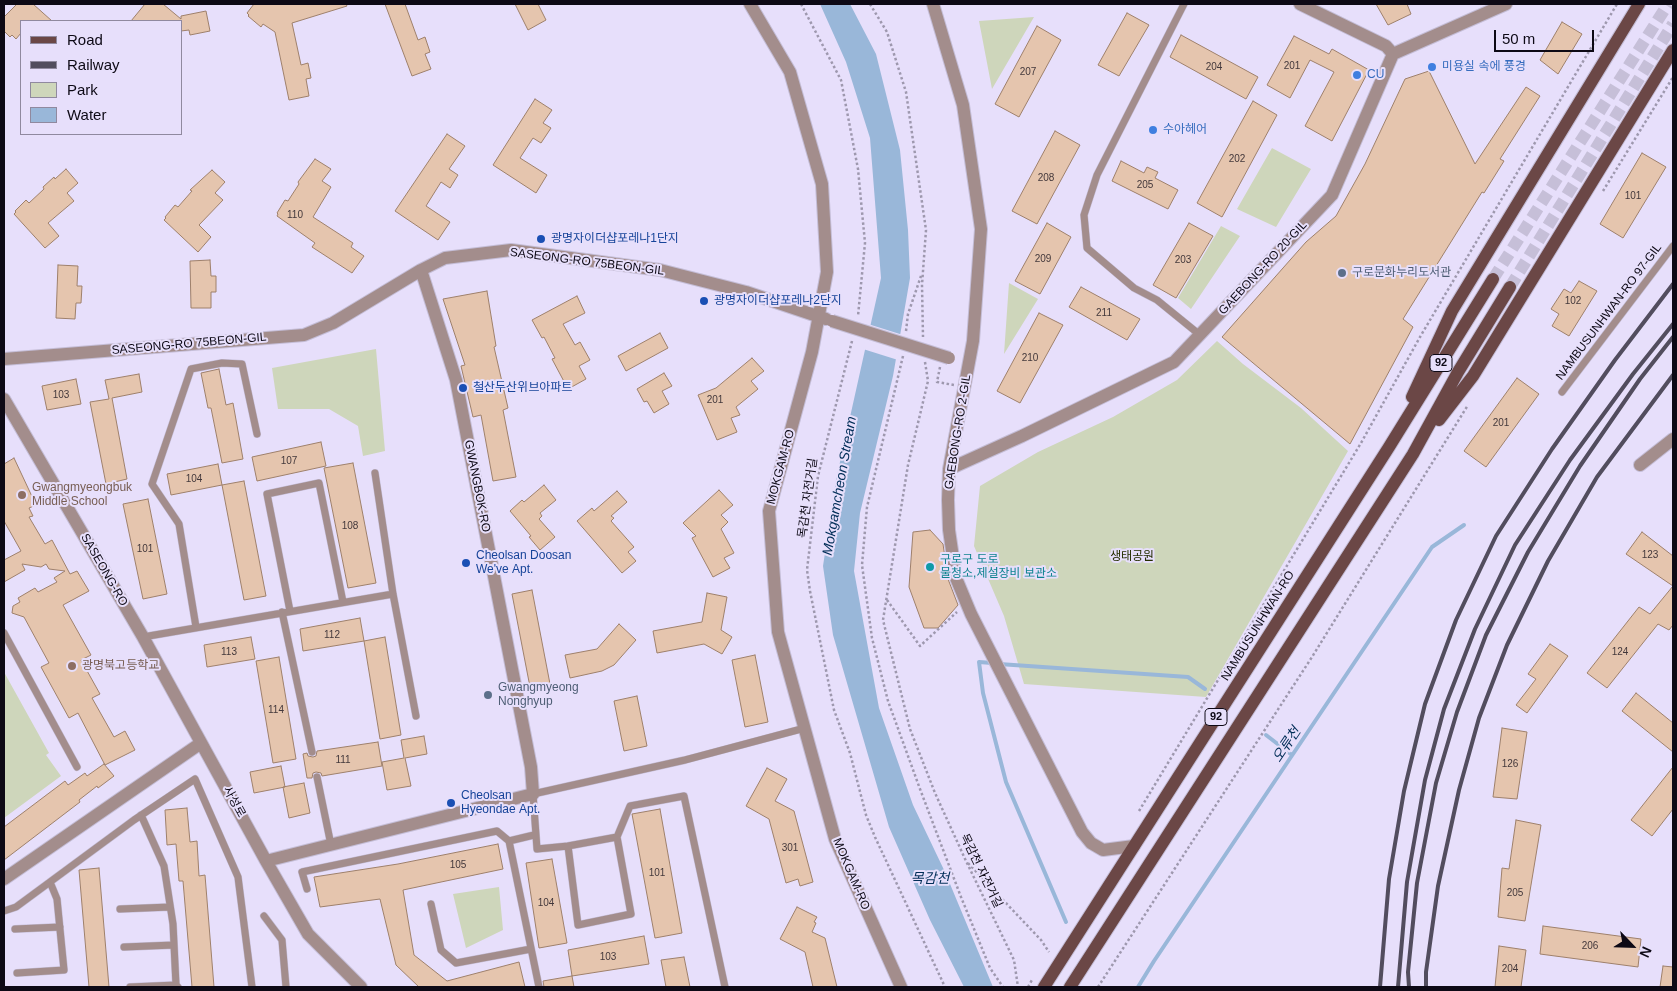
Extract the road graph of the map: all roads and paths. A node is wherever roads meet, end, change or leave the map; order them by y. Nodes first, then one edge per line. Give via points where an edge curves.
1 (750, 4) edge
2 (801, 4) edge
3 (870, 4) edge
4 (1184, 4) edge
5 (1300, 4) edge
6 (1506, 4) edge
7 (1617, 4) edge
8 (1639, 4) edge
9 (938, 5) edge
10 (1320, 8) edge
11 (1673, 50) edge
12 (1393, 54) junction
13 (1673, 77) edge
14 (1603, 192) dead end
15 (1673, 246) edge
16 (421, 270) junction
17 (923, 272) junction
18 (1493, 279) tunnel mouth
19 (1510, 288) tunnel mouth
20 (818, 316) junction
21 (857, 318) dead end
22 (906, 331) dead end
23 (1200, 335) junction
24 (853, 336) dead end
25 (923, 346) dead end
26 (904, 348) dead end
27 (923, 355) dead end
28 (4, 359) edge
29 (945, 359) junction
30 (968, 363) junction
31 (937, 382) dead end
32 (1562, 392) dead end
33 (1473, 398) dead end
34 (4, 399) edge
35 (257, 434) dead end
36 (1673, 439) edge
37 (1389, 447) junction
38 (1413, 454) junction
39 (1640, 465) dead end
40 (950, 468) junction
41 (375, 473) dead end
42 (393, 594) junction
43 (886, 599) junction
44 (343, 602) junction
45 (969, 608) junction
46 (286, 612) junction
47 (196, 627) junction
48 (4, 633) edge
49 (142, 637) junction
50 (416, 716) dead end
51 (805, 728) junction
52 (201, 742) junction
53 (312, 752) dead end
54 (77, 767) dead end
55 (317, 777) dead end
56 (532, 794) junction
57 (1140, 811) dead end
58 (141, 815) junction
59 (534, 835) junction
60 (617, 837) junction
61 (509, 841) junction
62 (331, 845) junction
63 (568, 846) junction
64 (1134, 846) junction
65 (266, 861) junction
66 (966, 861) junction
67 (4, 879) edge
68 (50, 882) junction
69 (307, 889) dead end
70 (431, 904) dead end
71 (170, 907) junction
72 (120, 909) dead end
73 (4, 911) edge
74 (264, 916) dead end
75 (60, 927) junction
76 (15, 930) dead end
77 (174, 945) junction
78 (124, 947) dead end
79 (531, 948) junction
80 (1050, 952) dead end
81 (18, 973) dead end
82 (177, 986) edge
83 (130, 987) edge
84 (252, 987) edge
85 (286, 987) edge
86 (361, 987) edge
87 (539, 987) edge
88 (725, 987) edge
89 (901, 987) edge
90 (945, 987) edge
91 (1003, 987) edge
92 (1018, 987) edge
93 (1044, 987) edge
94 (1070, 987) edge
95 (1098, 987) edge

1 - 20 street, MOKGAM-RO via 790,72 822,184 827,272
2 - 21 path via 841,80 858,169 865,243
3 - 17 path via 887,32 906,92 926,230
4 - 23 lane via 1097,175 1084,215 1086,248 1134,288 1157,300
5 - 10 street
6 - 12 street
7 - 57 path via 1356,451
8 - 37 main road via 1452,311
9 - 30 street, GAEBONG-RO 2-GIL via 963,105 981,229 973,341
10 - 12 street via 1386,46
11 - 38 main road via 1473,376
12 - 23 street, GAEBONG-RO 20-GIL via 1332,195
13 - 14 path
15 - 32 lane, NAMBUSUNHWAN-RO 97-GIL
16 - 20 street, SASEONG-RO 75BEON-GIL via 445,258 511,250 660,270 746,292
16 - 28 street, SASEONG-RO 75BEON-GIL via 333,323 304,335
16 - 56 street, GWANGBOK-RO via 456,380 531,767
17 - 22 path via 908,314
17 - 25 path
18 - 37 main road, NAMBUSUNHWAN-RO / 92
19 - 38 main road, 92 via 1458,372
20 - 29 street, SASEONG-RO 75BEON-GIL, bridge
20 - 51 street, MOKGAM-RO via 812,352 769,511 778,632
23 - 40 street, GAEBONG-RO 20-GIL via 1174,362
24 - 90 path, 목감천 자전거길 via 818,476 807,570 834,710 850,754 866,816
26 - 91 path via 867,507 862,565 872,638 888,701 927,807 990,968
27 - 43 path, 목감천 자전거길 via 928,381 908,465
29 - 30 street, SASEONG-RO 75BEON-GIL
29 - 31 path
30 - 40 street, GAEBONG-RO 2-GIL
33 - 95 path via 1312,657
34 - 49 street, SASEONG-RO
35 - 47 lane via 242,364 222,362 192,369 152,484 179,524
36 - 39 street
37 - 64 main road, NAMBUSUNHWAN-RO / 92
38 - 94 main road, 92
40 - 45 street, GAEBONG-RO 2-GIL via 949,530 956,578
41 - 42 lane
42 - 44 lane
42 - 50 lane
43 - 45 path via 920,646
43 - 66 path, 목감천 자전거길 via 883,620 910,729
44 - 46 lane
44 - 46 lane via 319,483 267,494
45 - 64 street, GAEBONG-RO 2-GIL via 1082,832 1103,850
46 - 47 lane
46 - 53 lane
47 - 49 lane
48 - 54 lane
49 - 52 street, SASEONG-RO
51 - 56 lane via 685,760
51 - 89 street, MOKGAM-RO via 835,839
52 - 65 street, 사성로
52 - 67 street
55 - 62 lane
56 - 59 lane
56 - 62 street
58 - 68 lane
58 - 71 lane via 164,866
58 - 84 lane via 195,780 238,877
59 - 61 lane
59 - 63 lane via 537,849
60 - 63 lane
60 - 63 lane via 632,914 578,925
60 - 88 lane via 630,806 684,796
61 - 69 lane via 497,831 302,872
61 - 79 lane
62 - 65 street
64 - 93 main road, NAMBUSUNHWAN-RO / 92
65 - 86 street via 308,934
66 - 80 path
66 - 92 path, 목감천 자전거길 via 1014,960
68 - 73 lane via 16,907
68 - 75 lane via 57,899
70 - 79 lane via 441,950 456,963
71 - 72 lane
71 - 77 lane
74 - 85 lane via 282,940
75 - 76 lane
75 - 81 lane via 64,970
77 - 78 lane
77 - 82 lane
79 - 87 lane
82 - 83 lane

